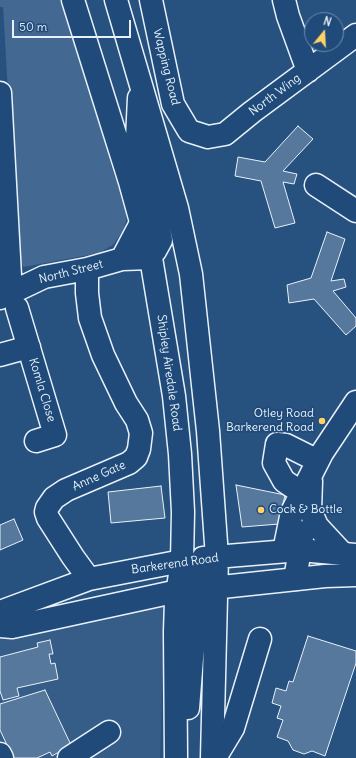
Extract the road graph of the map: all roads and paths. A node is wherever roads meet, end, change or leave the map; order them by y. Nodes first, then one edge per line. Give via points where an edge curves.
1 (73, 0) edge
2 (116, 0) edge
3 (151, 0) edge
4 (284, 0) edge
5 (355, 39) edge
6 (308, 71) junction
7 (139, 78) junction
8 (0, 94) edge
9 (189, 131) joint
10 (316, 185) dead end
11 (355, 208) edge
12 (142, 221) junction
13 (151, 258) junction
14 (122, 259) junction
15 (87, 269) junction
16 (7, 297) edge
17 (29, 347) junction
18 (0, 355) edge
19 (356, 402) edge
20 (36, 441) dead end
21 (310, 476) junction
22 (292, 550) junction
23 (349, 554) edge
24 (217, 557) junction
25 (182, 561) junction
26 (356, 575) edge
27 (89, 579) junction
28 (295, 579) junction
29 (217, 588) junction
30 (187, 590) junction
31 (0, 612) edge
32 (0, 626) edge
33 (260, 639) dead end
34 (109, 732) dead end
35 (0, 754) edge
36 (2, 758) edge
37 (69, 758) edge
38 (176, 758) edge
39 (183, 758) edge
40 (212, 758) edge
41 (215, 758) edge

1 - 12 main road, Shipley Airedale Road
2 - 7 main road
3 - 9 main road, Wapping Road via 173,104
4 - 6 main road
5 - 6 main road, North Wing
6 - 9 main road, North Wing via 225,134 208,137
7 - 13 main road via 137,139 152,190 161,240
7 - 24 main road via 177,208 191,274 208,431
8 - 16 main road, Komla Close
10 - 11 main road
12 - 13 main road, Shipley Airedale Road
12 - 14 main road
13 - 14 main road, North Street
13 - 25 main road, Shipley Airedale Road via 174,396 180,454
14 - 15 main road, North Street
15 - 16 main road, North Street via 44,277
15 - 27 main road, Anne Gate via 90,318 103,355 137,420 141,434 136,457 129,463 66,490 54,498 47,508 48,518
16 - 17 main road, Komla Close
17 - 18 main road, Komla Close
17 - 20 main road, Komla Close via 56,435
19 - 21 main road
21 - 22 main road via 292,512
21 - 23 main road via 310,510 318,526
22 - 23 main road, Barkerend Road
22 - 24 main road, Barkerend Road
22 - 28 main road
24 - 25 main road, Barkerend Road
24 - 29 main road
24 - 30 main road via 211,559 201,570
25 - 27 main road, Barkerend Road
25 - 30 main road, Shipley Airedale Road
26 - 28 main road
27 - 31 main road, Barkerend Road
28 - 29 main road
29 - 30 main road
29 - 40 main road
30 - 32 main road via 12,627
30 - 38 main road, Shipley Airedale Road via 175,645
30 - 39 main road via 194,646
33 - 41 main road via 233,728
34 - 37 main road
35 - 36 main road

